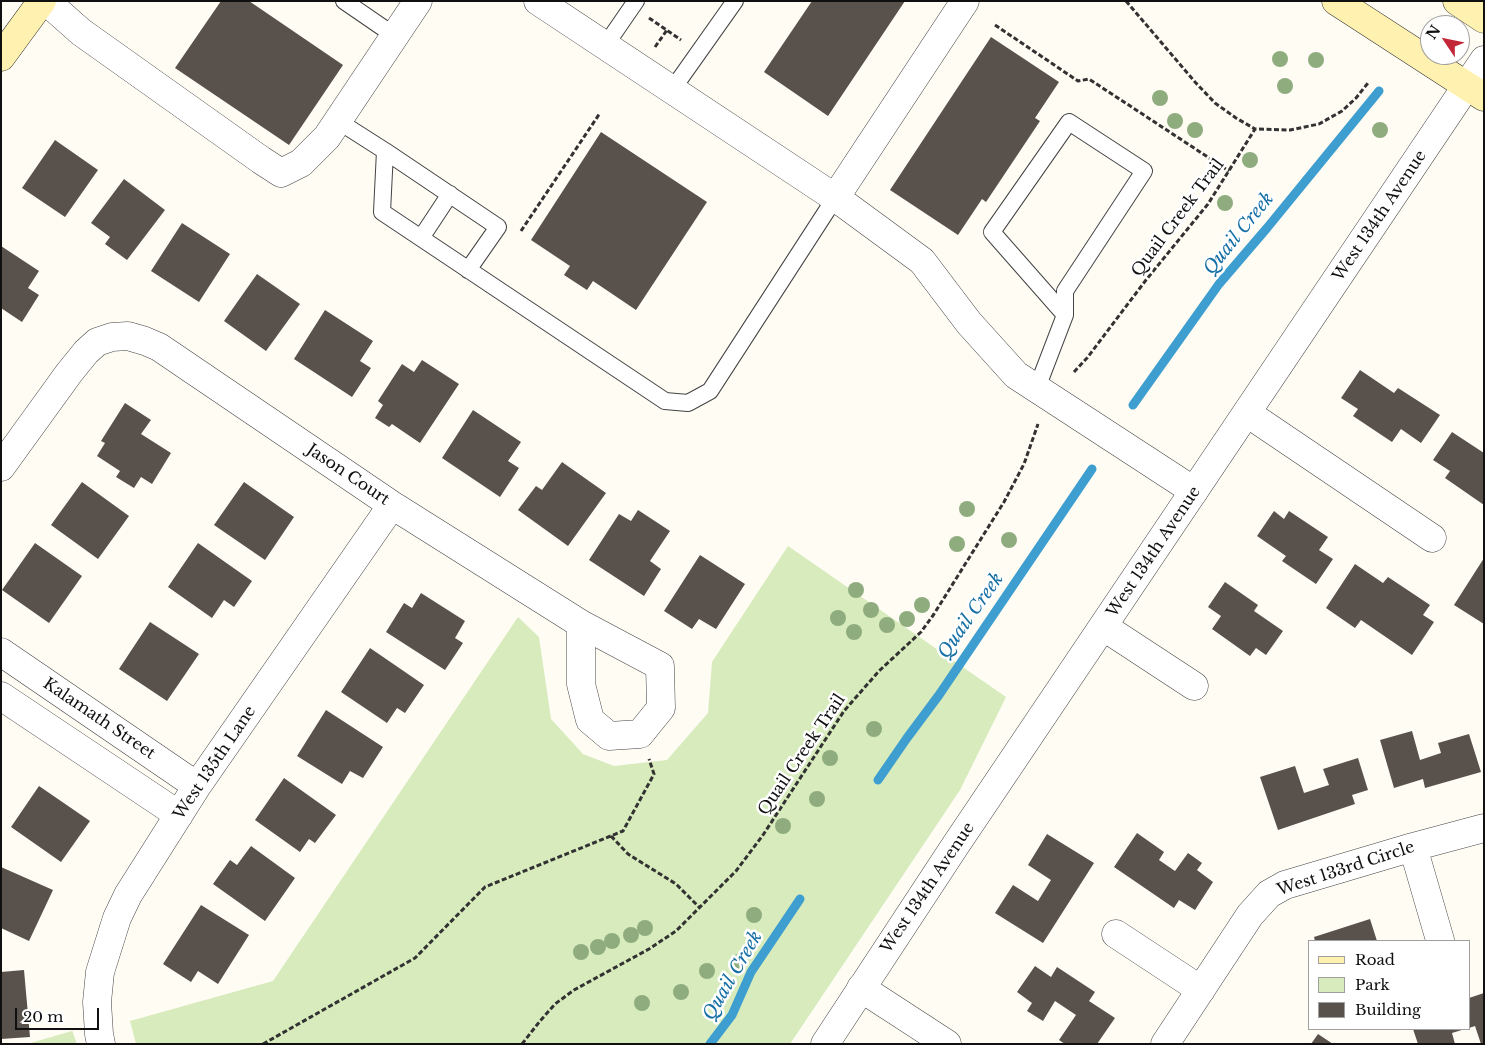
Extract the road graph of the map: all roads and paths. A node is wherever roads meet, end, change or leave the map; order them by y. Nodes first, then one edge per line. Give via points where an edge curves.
1 (42, 1) edge
2 (46, 1) edge
3 (344, 1) edge
4 (418, 1) edge
5 (538, 1) edge
6 (636, 1) edge
7 (736, 1) edge
8 (965, 1) edge
9 (1126, 1) edge
10 (1336, 1) edge
11 (1457, 1) edge
12 (647, 17) dead end
13 (1484, 19) edge
14 (995, 25) dead end
15 (667, 30) junction
16 (395, 36) junction
17 (688, 44) dead end
18 (605, 46) junction
19 (652, 51) dead end
20 (1, 57) edge
21 (1484, 60) edge
22 (1368, 83) dead end
23 (672, 90) junction
24 (1475, 92) edge
25 (600, 114) dead end
26 (338, 121) junction
27 (1256, 129) junction
28 (385, 151) junction
29 (1229, 171) junction
30 (450, 194) junction
31 (835, 198) junction
32 (421, 238) junction
33 (517, 238) dead end
34 (468, 270) junction
35 (1065, 314) junction
36 (1074, 372) dead end
37 (1037, 388) junction
38 (1247, 413) junction
39 (1038, 424) dead end
40 (1, 467) edge
41 (1194, 491) junction
42 (392, 505) junction
43 (1432, 538) dead end
44 (581, 624) junction
45 (1104, 626) junction
46 (1, 652) edge
47 (1194, 686) dead end
48 (1, 696) edge
49 (640, 734) junction
50 (197, 786) junction
51 (179, 815) junction
52 (1484, 828) edge
53 (611, 836) junction
54 (1413, 847) junction
55 (699, 907) junction
56 (1116, 934) dead end
57 (1440, 940) edge
58 (861, 988) junction
59 (1201, 990) junction
60 (101, 1044) edge
61 (263, 1044) edge
62 (522, 1044) edge
63 (826, 1044) edge
64 (947, 1044) edge
65 (1165, 1044) edge

1 - 20 main road
2 - 26 street via 81,32 281,172 301,163
3 - 16 lane
4 - 16 street
5 - 18 street
6 - 18 lane
7 - 23 lane
8 - 31 street
9 - 27 path via 1215,103
10 - 24 main road
11 - 13 main road
12 - 15 path
14 - 29 path via 1078,82 1089,79
15 - 17 path
15 - 19 path
16 - 26 street
18 - 23 street
21 - 24 street, West 134th Avenue
22 - 27 path via 1342,111 1319,124 1290,130
23 - 31 street
24 - 38 street, West 134th Avenue
25 - 33 path
26 - 28 lane
27 - 29 path, Quail Creek Trail
28 - 30 lane
28 - 32 lane via 382,212
29 - 36 path, Quail Creek Trail via 1208,204
30 - 32 lane
30 - 34 lane via 498,227
31 - 34 lane via 710,391 688,403 665,401
31 - 37 street via 922,261 1016,375
32 - 34 lane
35 - 35 lane via 1065,291 1144,171 1069,122 992,232
35 - 37 lane
37 - 41 street
38 - 41 street, West 134th Avenue
38 - 43 street
39 - 55 path, Quail Creek Trail via 1024,464 1004,502 934,614 921,632 879,671 844,711 736,871
40 - 42 street, Jason Court via 86,352 97,342 128,336 159,347
41 - 45 street, West 134th Avenue
42 - 44 street, Jason Court
42 - 50 street, West 135th Lane
44 - 49 street via 581,684 590,720 609,736
44 - 49 street, Jason Court via 660,666 661,708
45 - 47 street
45 - 58 street, West 134th Avenue
46 - 50 street, Kalamath Street
48 - 51 street
49 - 53 path via 654,774 623,831
50 - 51 street, West 135th Lane
51 - 60 street, West 135th Lane via 117,918 100,972 97,1002
52 - 54 street, West 133rd Circle
53 - 55 path via 628,854 676,884
53 - 61 path via 485,887 415,958
54 - 57 street
54 - 59 street, West 133rd Circle via 1285,885 1269,894 1250,915
55 - 62 path, Quail Creek Trail via 676,931 649,949 574,990 556,1004
56 - 59 street
58 - 63 street, West 134th Avenue
58 - 64 street
59 - 65 street, West 133rd Circle

